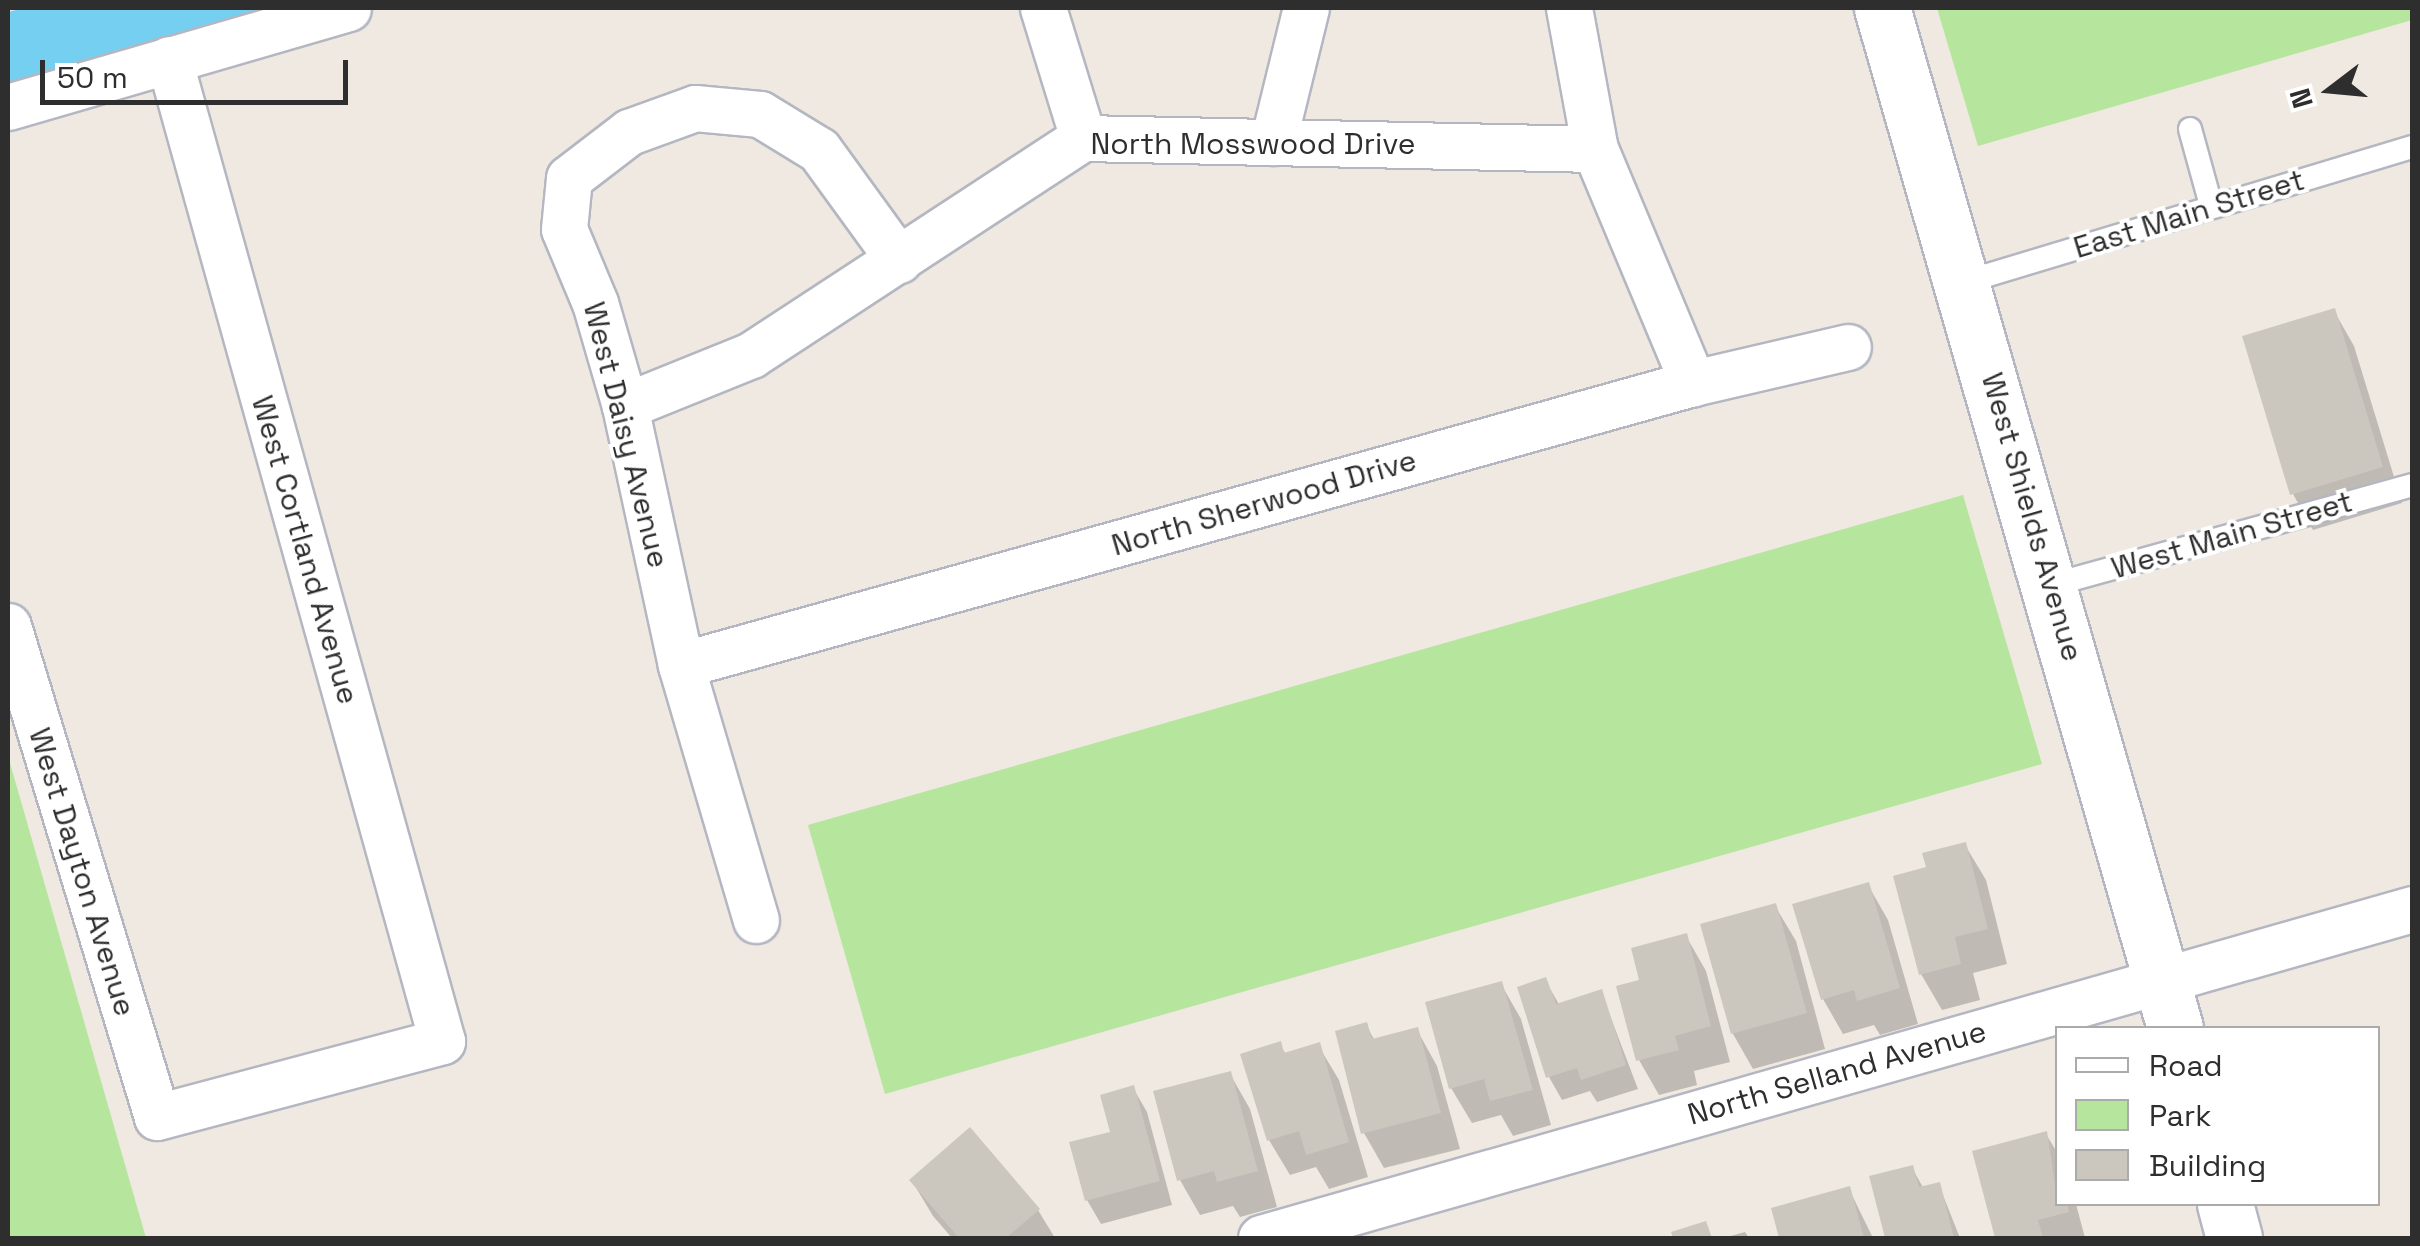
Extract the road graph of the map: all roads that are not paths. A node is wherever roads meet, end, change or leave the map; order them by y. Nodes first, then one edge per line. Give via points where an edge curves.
1 (348, 8) edge
2 (1042, 8) edge
3 (1306, 8) edge
4 (1570, 8) edge
5 (1882, 8) edge
6 (169, 60) junction
7 (8, 107) edge
8 (2190, 129) dead end
9 (1083, 138) junction
10 (1273, 142) junction
11 (2412, 147) edge
12 (1595, 149) junction
13 (2212, 206) junction
14 (899, 260) junction
15 (1965, 282) junction
16 (1848, 346) dead end
17 (1693, 383) junction
18 (625, 406) junction
19 (2412, 484) edge
20 (2052, 585) junction
21 (8, 626) edge
22 (680, 665) junction
23 (2412, 908) edge
24 (756, 920) dead end
25 (2168, 1004) edge
26 (2083, 1026) edge
27 (2055, 1033) edge
28 (157, 1117) joint
29 (2225, 1206) edge
30 (1262, 1238) edge
31 (2234, 1238) edge

1 - 6 street
2 - 9 street
3 - 10 street
4 - 12 street
5 - 15 street, West Shields Avenue
6 - 7 street
6 - 28 street, West Cortland Avenue via 442,1041
8 - 13 lane
9 - 10 street, North Mosswood Drive
9 - 14 street, North Mosswood Drive
10 - 12 street, North Mosswood Drive
11 - 13 lane, East Main Street
12 - 17 street
13 - 15 lane, East Main Street
14 - 18 street, North Mosswood Drive via 751,356
14 - 18 street, West Daisy Avenue via 819,150 760,114 695,108 629,132 569,178 564,229 595,303
15 - 20 street, West Shields Avenue
16 - 17 street, North Sherwood Drive
17 - 22 street, North Sherwood Drive
18 - 22 street, West Daisy Avenue
19 - 20 lane, West Main Street
20 - 25 street, West Shields Avenue
21 - 28 street, West Dayton Avenue
22 - 24 street, West Daisy Avenue
23 - 25 street, North Selland Avenue
25 - 26 street, North Selland Avenue
27 - 30 street, North Selland Avenue
29 - 31 street

